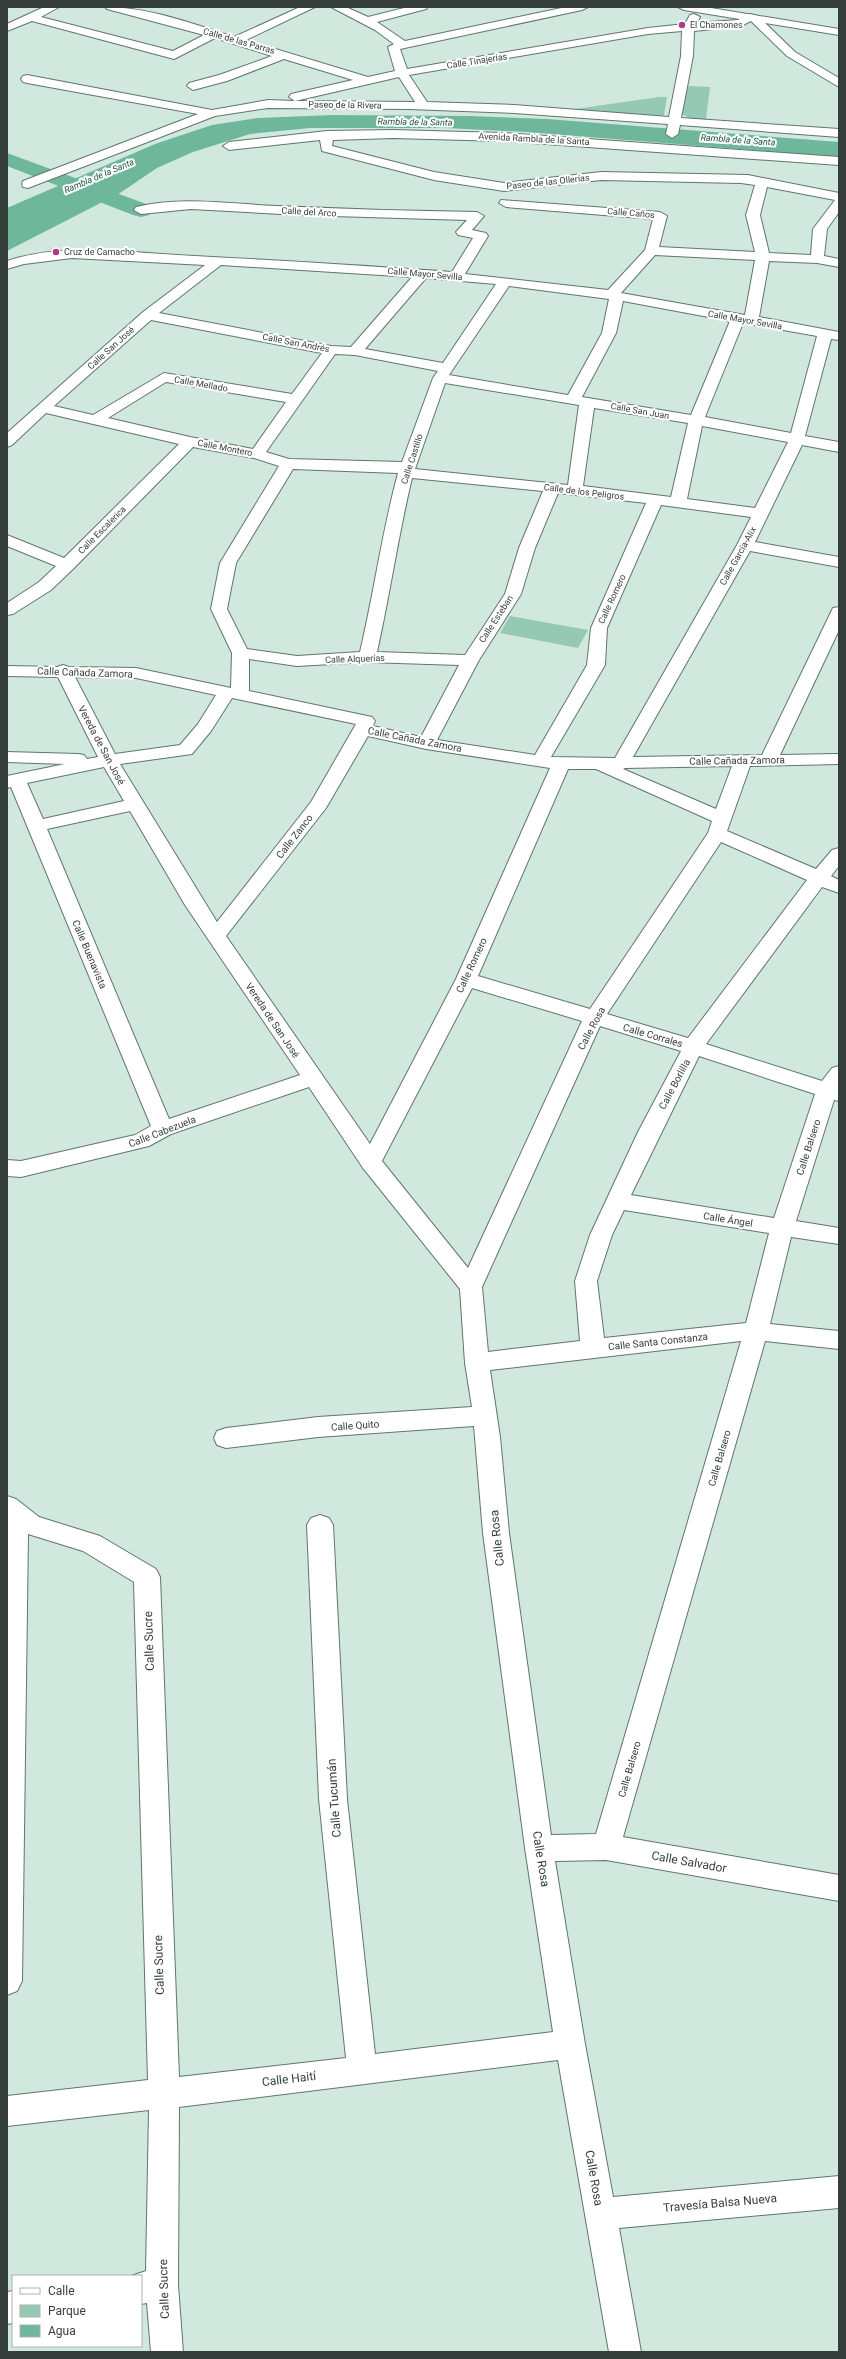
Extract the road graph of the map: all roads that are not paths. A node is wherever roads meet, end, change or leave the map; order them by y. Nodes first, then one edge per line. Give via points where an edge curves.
1 (53, 7) edge
2 (111, 7) edge
3 (309, 7) edge
4 (337, 7) edge
5 (422, 7) edge
6 (582, 7) edge
7 (684, 7) edge
8 (691, 11) edge
9 (181, 12) dead end
10 (30, 17) junction
11 (752, 18) junction
12 (170, 21) junction
13 (366, 21) junction
14 (7, 28) edge
15 (688, 30) junction
16 (839, 32) edge
17 (215, 34) junction
18 (237, 40) junction
19 (402, 45) junction
20 (284, 54) junction
21 (402, 73) junction
22 (27, 79) dead end
23 (366, 80) junction
24 (839, 84) edge
25 (193, 86) dead end
26 (268, 104) junction
27 (424, 106) junction
28 (213, 113) junction
29 (675, 121) junction
30 (839, 133) edge
31 (327, 135) junction
32 (229, 146) dead end
33 (668, 149) junction
34 (839, 161) edge
35 (762, 183) junction
36 (28, 184) dead end
37 (839, 196) edge
38 (506, 202) dead end
39 (839, 203) edge
40 (141, 210) dead end
41 (651, 251) junction
42 (763, 256) junction
43 (816, 259) junction
44 (219, 260) junction
45 (839, 263) edge
46 (7, 265) edge
47 (422, 274) junction
48 (456, 277) junction
49 (505, 281) junction
50 (614, 296) junction
51 (148, 315) junction
52 (744, 320) junction
53 (832, 335) edge
54 (331, 350) junction
55 (355, 351) junction
56 (443, 373) junction
57 (295, 399) junction
58 (580, 401) junction
59 (44, 408) junction
60 (7, 418) edge
61 (95, 420) junction
62 (696, 420) junction
63 (25, 424) junction
64 (797, 439) junction
65 (7, 442) edge
66 (190, 442) junction
67 (839, 447) edge
68 (257, 454) junction
69 (288, 464) junction
70 (406, 473) junction
71 (552, 488) junction
72 (575, 490) junction
73 (655, 500) junction
74 (678, 502) junction
75 (761, 513) junction
76 (7, 540) edge
77 (745, 545) junction
78 (839, 562) edge
79 (68, 565) junction
80 (7, 610) edge
81 (839, 612) edge
82 (241, 653) junction
83 (367, 657) junction
84 (470, 660) junction
85 (63, 670) junction
86 (7, 671) edge
87 (233, 694) junction
88 (363, 729) junction
89 (426, 744) junction
90 (7, 757) edge
91 (769, 759) junction
92 (839, 759) edge
93 (109, 760) junction
94 (540, 760) junction
95 (743, 760) junction
96 (561, 764) junction
97 (598, 764) junction
98 (620, 764) junction
99 (12, 781) edge
100 (134, 804) junction
101 (37, 826) junction
102 (720, 826) junction
103 (839, 854) edge
104 (818, 878) junction
105 (839, 887) edge
106 (216, 936) junction
107 (466, 979) junction
108 (594, 1018) junction
109 (693, 1047) junction
110 (313, 1078) junction
111 (835, 1086) edge
112 (163, 1129) junction
113 (371, 1162) junction
114 (7, 1168) edge
115 (618, 1201) junction
116 (782, 1228) junction
117 (839, 1236) edge
118 (471, 1287) junction
119 (756, 1331) junction
120 (839, 1340) edge
121 (593, 1348) junction
122 (477, 1363) junction
123 (485, 1416) junction
124 (226, 1438) dead end
125 (11, 1510) edge
126 (320, 1525) dead end
127 (8, 1787) edge
128 (606, 1847) junction
129 (539, 1848) junction
130 (839, 1888) edge
131 (7, 1981) edge
132 (570, 2044) junction
133 (362, 2071) junction
134 (164, 2094) junction
135 (7, 2111) edge
136 (839, 2192) edge
137 (600, 2214) junction
138 (152, 2286) edge
139 (167, 2352) edge
140 (625, 2352) edge

1 - 10 street
2 - 12 street, Calle de las Parras
3 - 18 street
4 - 13 street
5 - 13 street
6 - 19 street
7 - 8 street
8 - 11 street via 718,12
8 - 15 street
9 - 12 street
10 - 14 street
10 - 17 street via 174,54
11 - 15 street, Calle Tinajerías via 741,23
11 - 16 street
11 - 24 street via 791,54
12 - 17 street, Calle de las Parras
13 - 19 street
15 - 21 street, Calle Tinajerías via 648,32
15 - 29 street via 687,56
17 - 18 street, Calle de las Parras
18 - 20 street, Calle de las Parras
19 - 21 street via 394,47
20 - 23 street, Calle de las Parras
20 - 25 street via 223,78
21 - 23 street, Calle Tinajerías
21 - 27 street
22 - 28 street
23 - 26 street, Calle Tinajerías
26 - 27 street, Paseo de la Rivera
26 - 28 street, Paseo de la Rivera
27 - 29 street, Paseo de la Rivera via 514,109
28 - 36 street, Paseo de la Rivera
29 - 30 street
29 - 33 street
31 - 32 street, Avenida Rambla de la Santa
31 - 33 street, Avenida Rambla de la Santa via 466,136
31 - 35 street, Paseo de las Ollerías via 326,148 434,176 504,187 601,176 741,178
33 - 34 street, Avenida Rambla de la Santa
33 - 35 street via 669,157 686,164
35 - 37 street
35 - 42 street via 753,215
38 - 41 street, Calle Caños via 660,216
39 - 43 street via 820,229
40 - 48 street, Calle del Arco via 164,205 194,204 224,208 360,214 478,216 463,232 481,236
41 - 42 street
41 - 50 street, Calle Caños
42 - 43 street
42 - 52 street
43 - 45 street
44 - 46 street, Calle Mayor Sevilla via 72,254 22,260
44 - 47 street, Calle Mayor Sevilla via 338,266
44 - 51 street, Calle San José
47 - 48 street, Calle Mayor Sevilla
47 - 55 street
48 - 49 street, Calle Mayor Sevilla
49 - 50 street, Calle Mayor Sevilla
49 - 56 street, Calle Castillo
50 - 52 street, Calle Mayor Sevilla
50 - 58 street via 609,333
51 - 54 street, Calle San Andrés
51 - 59 street, Calle San José
52 - 53 street, Calle Mayor Sevilla
52 - 62 street
53 - 64 street, Calle García-Alix
54 - 55 street, Calle San Andrés
54 - 57 street
55 - 56 street, Calle San Andrés
56 - 58 street, Calle San Juan
56 - 70 street, Calle Castillo
57 - 61 street, Calle Mellado via 164,377
57 - 68 street
58 - 62 street, Calle San Juan
58 - 72 street
59 - 61 street, Calle Montero
59 - 63 street, Calle San José
60 - 63 street
61 - 66 street, Calle Montero
62 - 64 street, Calle San Juan
62 - 74 street
63 - 65 street, Calle San José
64 - 67 street, Calle San Juan
64 - 75 street, Calle García-Alix
66 - 68 street, Calle Montero
66 - 79 street, Calle Escalerica
68 - 69 street, Calle Montero
69 - 70 street, Calle Montero via 402,467
69 - 82 street via 228,563 219,609
70 - 71 street, Calle de los Peligros
70 - 83 street, Calle Castillo
71 - 72 street, Calle de los Peligros
71 - 84 street, Calle Esteban via 527,548 513,594
72 - 73 street, Calle de los Peligros
73 - 74 street, Calle de los Peligros
73 - 94 street, Calle Romero via 599,628 596,665
74 - 75 street, Calle de los Peligros
75 - 77 street, Calle García-Alix
76 - 79 street
77 - 78 street
77 - 98 street, Calle García-Alix
79 - 80 street, Calle Escalerica via 45,586
81 - 91 street
82 - 83 street, Calle Alquerías via 297,661
82 - 87 street
83 - 84 street, Calle Alquerías
84 - 89 street, Calle Esteban
85 - 86 street, Calle Cañada Zamora
85 - 87 street, Calle Cañada Zamora via 136,673
85 - 93 street, Vereda de San José
87 - 88 street, Calle Cañada Zamora via 366,721
87 - 93 street via 186,750
88 - 89 street, Calle Cañada Zamora
88 - 106 street, Calle Zanco via 319,804
89 - 94 street, Calle Cañada Zamora
90 - 93 street
91 - 92 street, Calle Cañada Zamora
91 - 95 street, Calle Cañada Zamora
93 - 99 street
93 - 100 street, Vereda de San José
94 - 96 street, Calle Cañada Zamora
95 - 98 street, Calle Cañada Zamora
95 - 102 street, Calle Rosa
96 - 97 street, Calle Cañada Zamora
96 - 107 street, Calle Romero
97 - 98 street, Calle Cañada Zamora
97 - 102 street
99 - 101 street, Calle Buenavista
100 - 101 street
100 - 106 street, Vereda de San José
101 - 112 street, Calle Buenavista
102 - 104 street
102 - 108 street, Calle Rosa
103 - 104 street, Calle Borlilla
104 - 105 street
104 - 109 street, Calle Borlilla
106 - 110 street, Vereda de San José
107 - 108 street, Calle Corrales
107 - 113 street, Calle Romero
108 - 109 street, Calle Corrales
108 - 118 street, Calle Rosa
109 - 111 street, Calle Corrales
109 - 115 street, Calle Borlilla via 649,1132
110 - 112 street, Calle Cabezuela
110 - 113 street, Vereda de San José
111 - 116 street, Calle Balsero
112 - 114 street, Calle Cabezuela via 141,1140 114,1148 21,1168
113 - 118 street, Vereda de San José
115 - 116 street, Calle Ángel
115 - 121 street, Calle Borlilla via 600,1235 586,1281
116 - 117 street, Calle Ángel
116 - 119 street, Calle Balsero
118 - 122 street
119 - 120 street, Calle Santa Constanza
119 - 121 street, Calle Santa Constanza
119 - 128 street, Calle Balsero
121 - 122 street, Calle Santa Constanza
122 - 123 street, Calle Rosa
123 - 124 street, Calle Quito via 318,1427
123 - 129 street, Calle Rosa via 496,1533
125 - 127 street
125 - 134 street, Calle Sucre via 31,1525 91,1543 147,1578
126 - 133 street, Calle Tucumán via 333,1799
127 - 131 street
128 - 129 street, Calle Salvador
128 - 130 street, Calle Salvador
129 - 132 street, Calle Rosa
132 - 133 street, Calle Haití
132 - 137 street, Calle Rosa
133 - 134 street, Calle Haití
134 - 135 street, Calle Haití
134 - 138 street, Calle Sucre
136 - 137 street, Travesía Balsa Nueva
137 - 140 street, Calle Rosa
138 - 139 street, Calle Sucre

